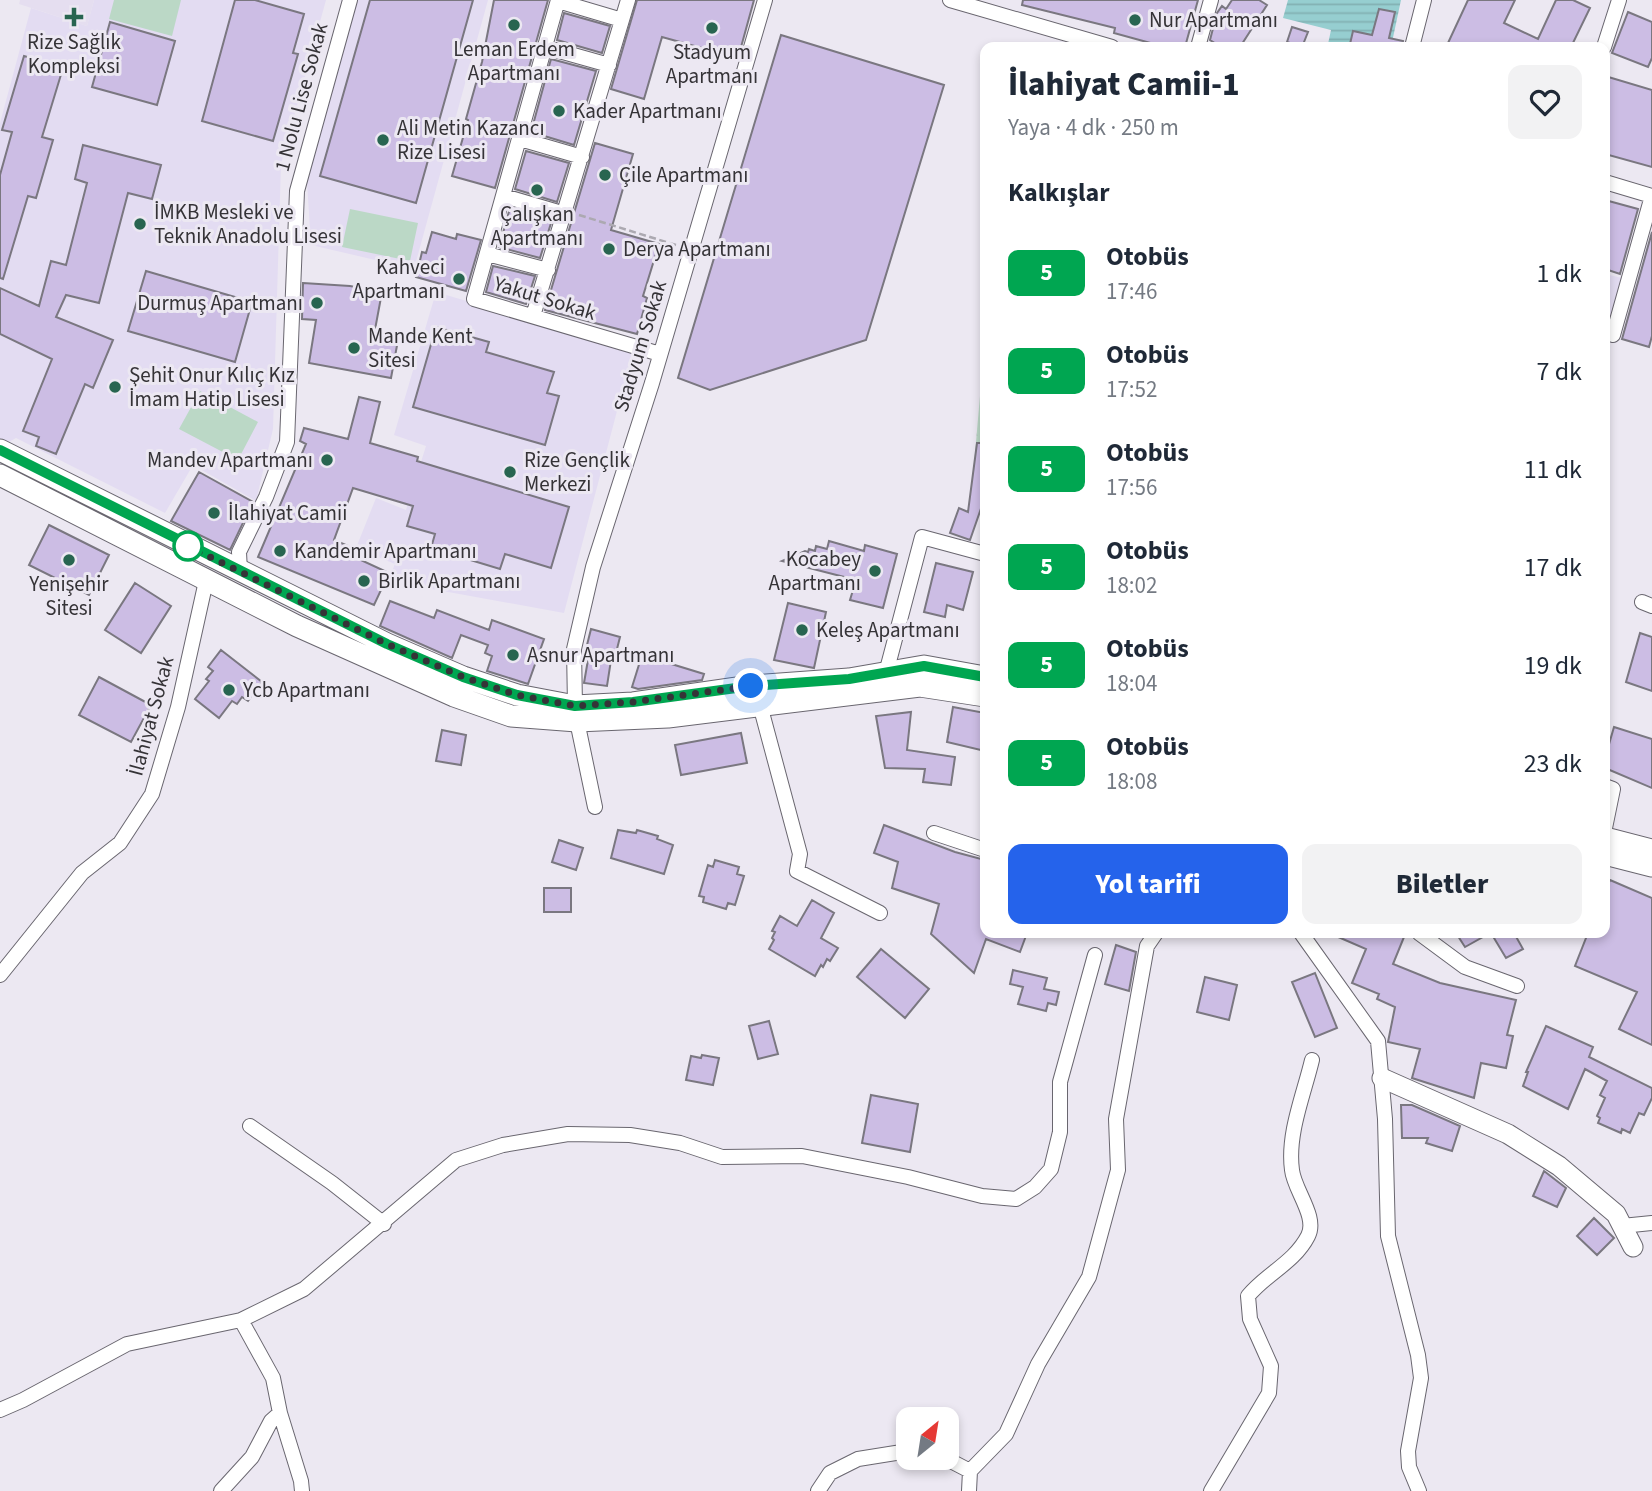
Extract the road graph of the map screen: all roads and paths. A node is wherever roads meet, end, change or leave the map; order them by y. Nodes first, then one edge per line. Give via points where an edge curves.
1 (350, 0) edge
2 (558, 0) edge
3 (628, 0) edge
4 (765, 0) edge
5 (950, 0) edge
6 (1211, 0) edge
7 (1424, 0) edge
8 (1619, 0) edge
9 (622, 20) junction
10 (1095, 42) edge
11 (1199, 42) edge
12 (1413, 42) edge
13 (1606, 42) edge
14 (545, 47) junction
15 (609, 65) junction
16 (520, 139) junction
17 (582, 157) junction
18 (1610, 183) edge
19 (504, 196) junction
20 (1652, 196) edge
21 (565, 213) junction
22 (691, 250) junction
23 (487, 254) junction
24 (548, 270) junction
25 (533, 316) junction
26 (1613, 335) dead end
27 (660, 354) junction
28 (0, 450) edge
29 (0, 475) edge
30 (980, 553) edge
31 (240, 572) junction
32 (206, 581) junction
33 (886, 673) junction
34 (980, 676) edge
35 (980, 695) edge
36 (760, 705) junction
37 (576, 713) junction
38 (1610, 788) edge
39 (1610, 804) edge
40 (596, 807) dead end
41 (934, 833) dead end
42 (1610, 839) edge
43 (980, 848) edge
44 (1652, 850) edge
45 (1610, 855) edge
46 (1652, 866) edge
47 (880, 913) dead end
48 (1153, 938) edge
49 (1305, 938) edge
50 (1426, 938) edge
51 (1095, 955) dead end
52 (0, 975) edge
53 (1517, 986) dead end
54 (1312, 1060) dead end
55 (1381, 1078) junction
56 (250, 1126) dead end
57 (1652, 1223) edge
58 (384, 1224) junction
59 (1622, 1226) junction
60 (1633, 1247) dead end
61 (241, 1320) junction
62 (0, 1410) edge
63 (280, 1413) junction
64 (896, 1453) edge
65 (959, 1465) edge
66 (970, 1471) junction
67 (221, 1491) edge
68 (302, 1491) edge
69 (818, 1491) edge
70 (968, 1491) edge
71 (1211, 1491) edge
72 (1419, 1491) edge

1 - 31 street, 1 Nolu Lise Sokak via 297,191 288,442 239,552
2 - 9 street
2 - 14 street, Yakut Sokak
3 - 9 street
4 - 22 street, Stadyum Sokak
5 - 10 street
6 - 11 street
7 - 12 street
8 - 13 street
9 - 15 street
14 - 15 street
14 - 16 street, Yakut Sokak
15 - 17 street
16 - 17 street
16 - 19 street, Yakut Sokak
17 - 21 street
18 - 20 street
19 - 21 street
19 - 23 street, Yakut Sokak
20 - 26 street
21 - 22 path
21 - 24 street
22 - 27 street, Stadyum Sokak
23 - 24 street
23 - 25 street, Yakut Sokak via 474,299
24 - 25 street
25 - 27 street, Yakut Sokak
27 - 37 street, Stadyum Sokak via 593,567 574,649
28 - 31 main road
29 - 32 main road
30 - 33 street via 922,537
31 - 37 main road via 463,677
32 - 37 main road via 454,696 511,716
32 - 52 street, İlahiyat Sokak via 178,707 152,794 120,843 82,873
33 - 34 main road via 924,666
33 - 37 main road via 751,686
35 - 36 main road via 920,685
36 - 37 main road via 668,717
36 - 47 street via 800,854 797,871
37 - 40 street, Stadyum Sokak
38 - 39 street
41 - 43 street
42 - 44 main road
45 - 46 main road
48 - 66 street via 1147,946 1116,1119 1118,1170 1089,1277 1038,1364 1006,1434
49 - 55 street via 1378,1041
50 - 53 street via 1465,967
51 - 58 street via 1060,1082 1060,1132 1051,1168 1035,1187 1016,1199 982,1196 802,1156 722,1157 681,1143 629,1135 568,1134 503,1145 456,1160
54 - 71 street via 1293,1134 1291,1168 1309,1216 1310,1233 1292,1259 1261,1280 1248,1296 1250,1319 1271,1366 1269,1393
55 - 59 street via 1508,1134 1559,1166 1616,1214
55 - 72 street via 1388,1236 1421,1378 1408,1451
56 - 58 street
57 - 59 street
58 - 61 street via 304,1289
59 - 60 street
61 - 62 street via 127,1344
61 - 63 street via 273,1378
63 - 67 street via 252,1457
63 - 68 street
64 - 69 street via 858,1459 830,1473
65 - 66 street
66 - 70 street

